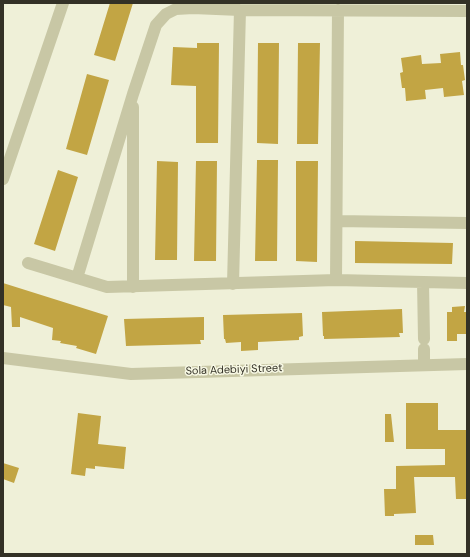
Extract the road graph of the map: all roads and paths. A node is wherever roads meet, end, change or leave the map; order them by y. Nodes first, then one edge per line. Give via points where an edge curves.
1 (63, 3) edge
2 (240, 10) junction
3 (338, 10) junction
4 (467, 11) edge
5 (133, 94) junction
6 (3, 179) edge
7 (337, 221) junction
8 (467, 223) edge
9 (28, 263) dead end
10 (77, 278) junction
11 (336, 280) junction
12 (423, 282) junction
13 (467, 283) edge
14 (233, 284) junction
15 (132, 287) junction
16 (3, 358) edge
17 (467, 364) edge
18 (424, 365) junction

1 - 6 street
2 - 3 street
2 - 5 street via 193,8 176,9 166,14 156,24
2 - 14 street
3 - 4 street
3 - 7 street
5 - 10 street
5 - 15 street
7 - 8 street
7 - 11 street
9 - 10 street
10 - 15 street via 107,287
11 - 12 street
11 - 14 street
12 - 13 street
12 - 18 street
14 - 15 street
16 - 18 street, Sola Adebiyi Street via 131,374
17 - 18 street, Sola Adebiyi Street

